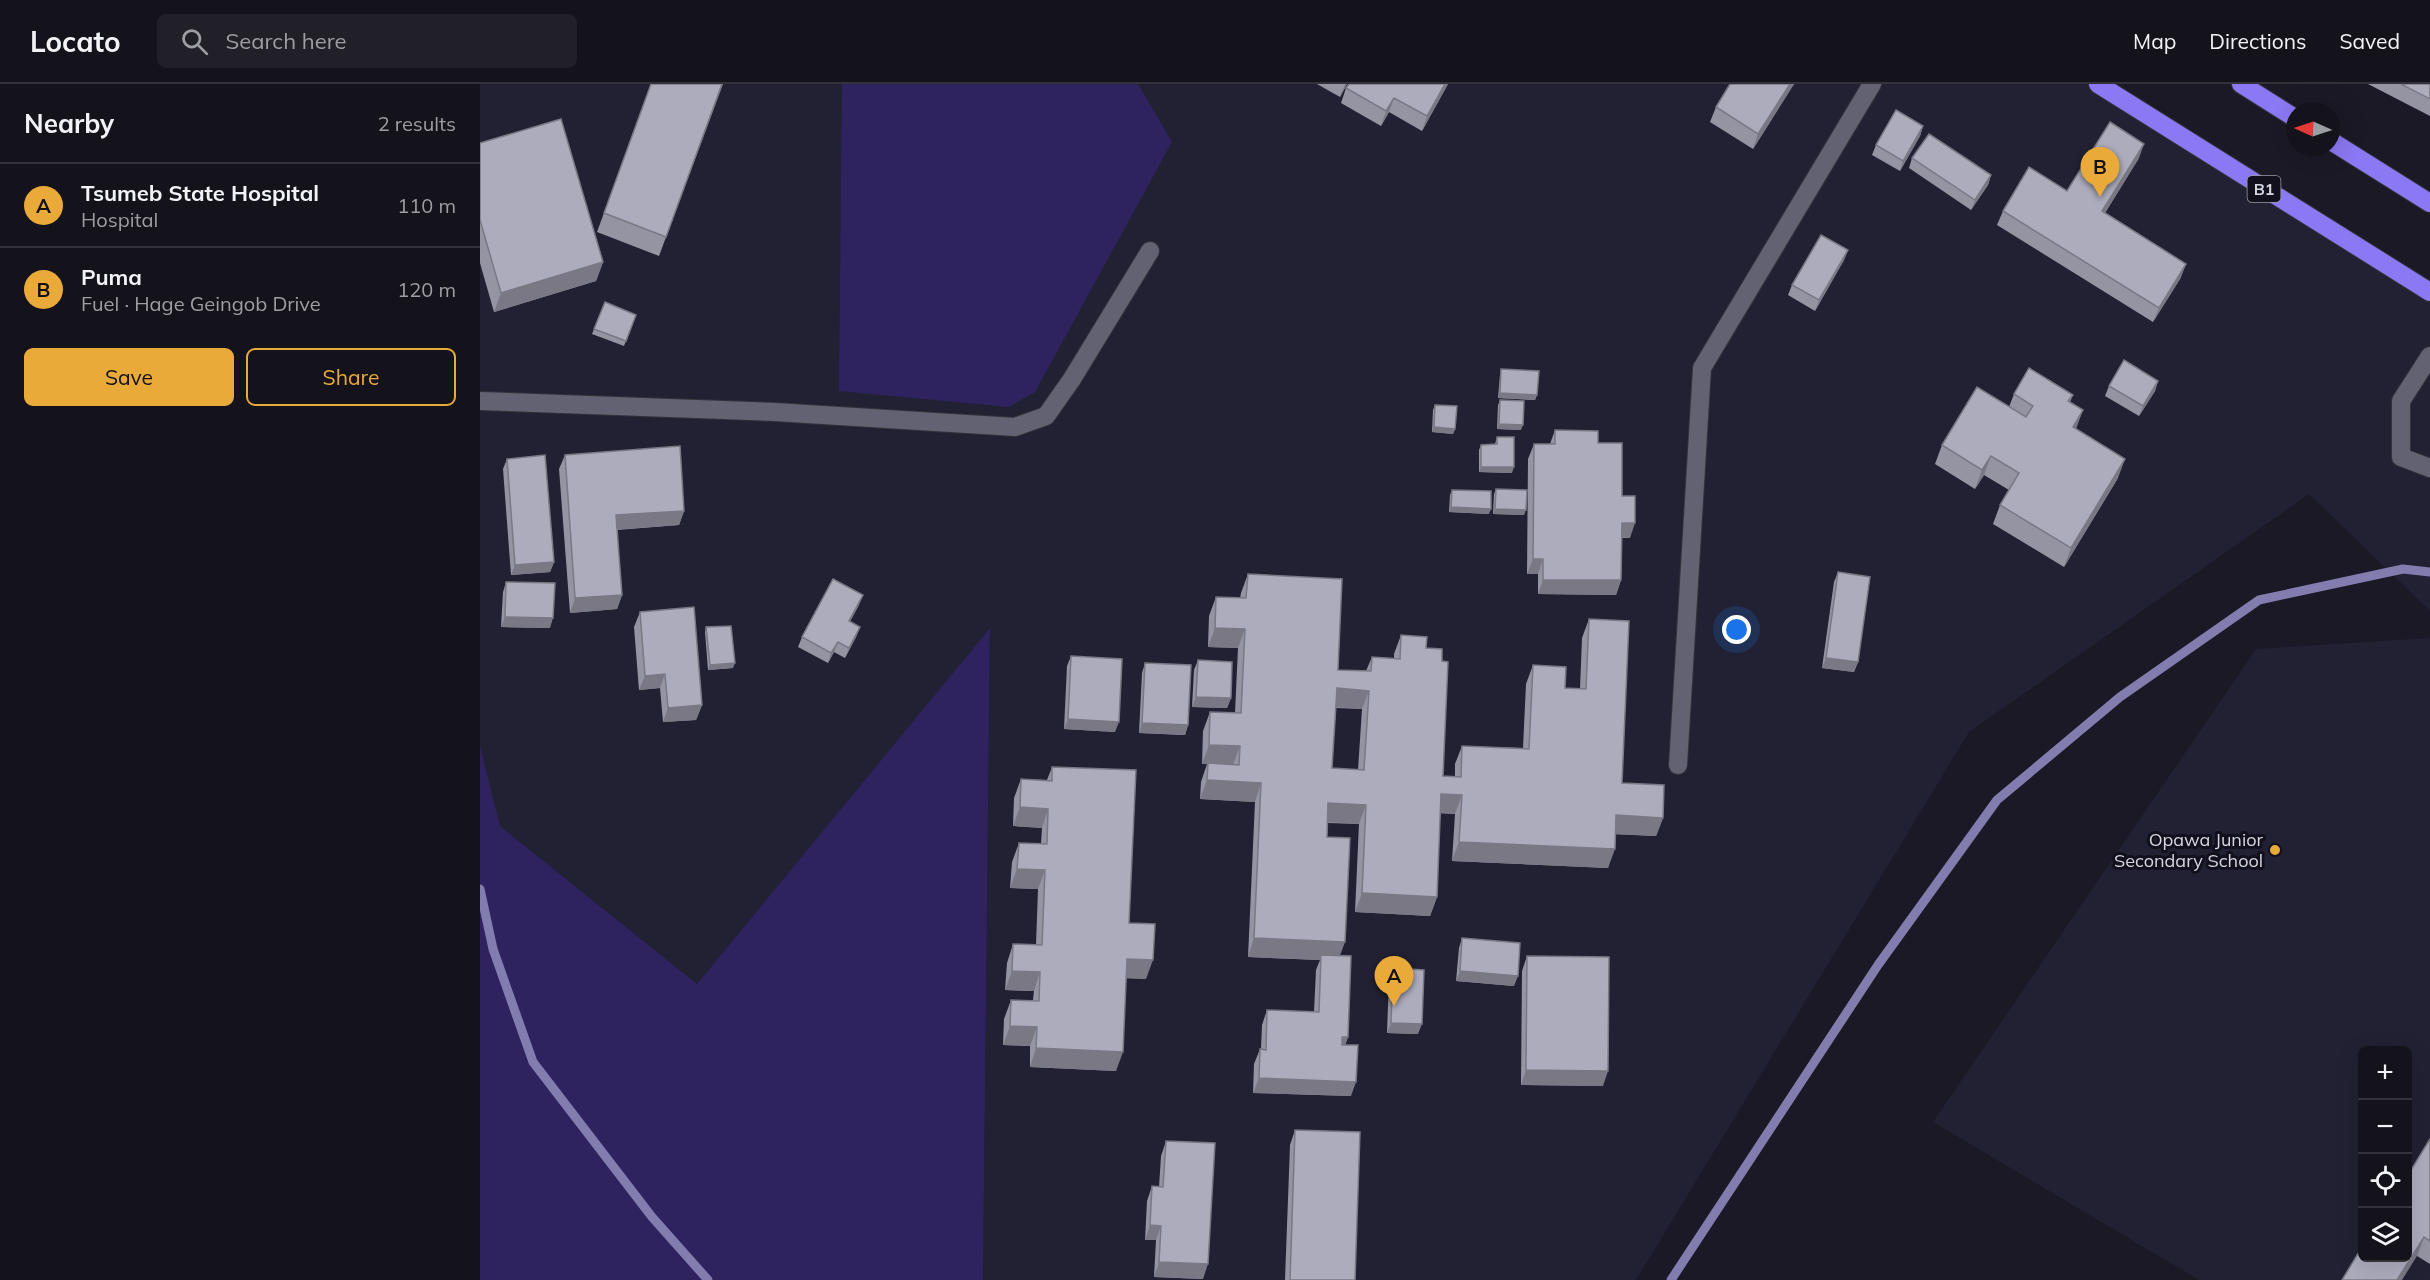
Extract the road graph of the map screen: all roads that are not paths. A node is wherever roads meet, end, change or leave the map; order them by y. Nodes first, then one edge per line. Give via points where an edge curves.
1 (1872, 84) edge
2 (2098, 84) edge
3 (2241, 84) edge
4 (2286, 112) edge
5 (2340, 147) edge
6 (2430, 203) edge
7 (1150, 251) dead end
8 (2430, 292) edge
9 (2430, 356) edge
10 (480, 402) edge
11 (2430, 468) edge
12 (1678, 765) dead end

1 - 12 lane via 1702,369
2 - 8 highway, B1
3 - 4 highway
5 - 6 highway
7 - 10 lane via 1046,416 1015,427 775,412
9 - 11 lane via 2401,401 2401,457

